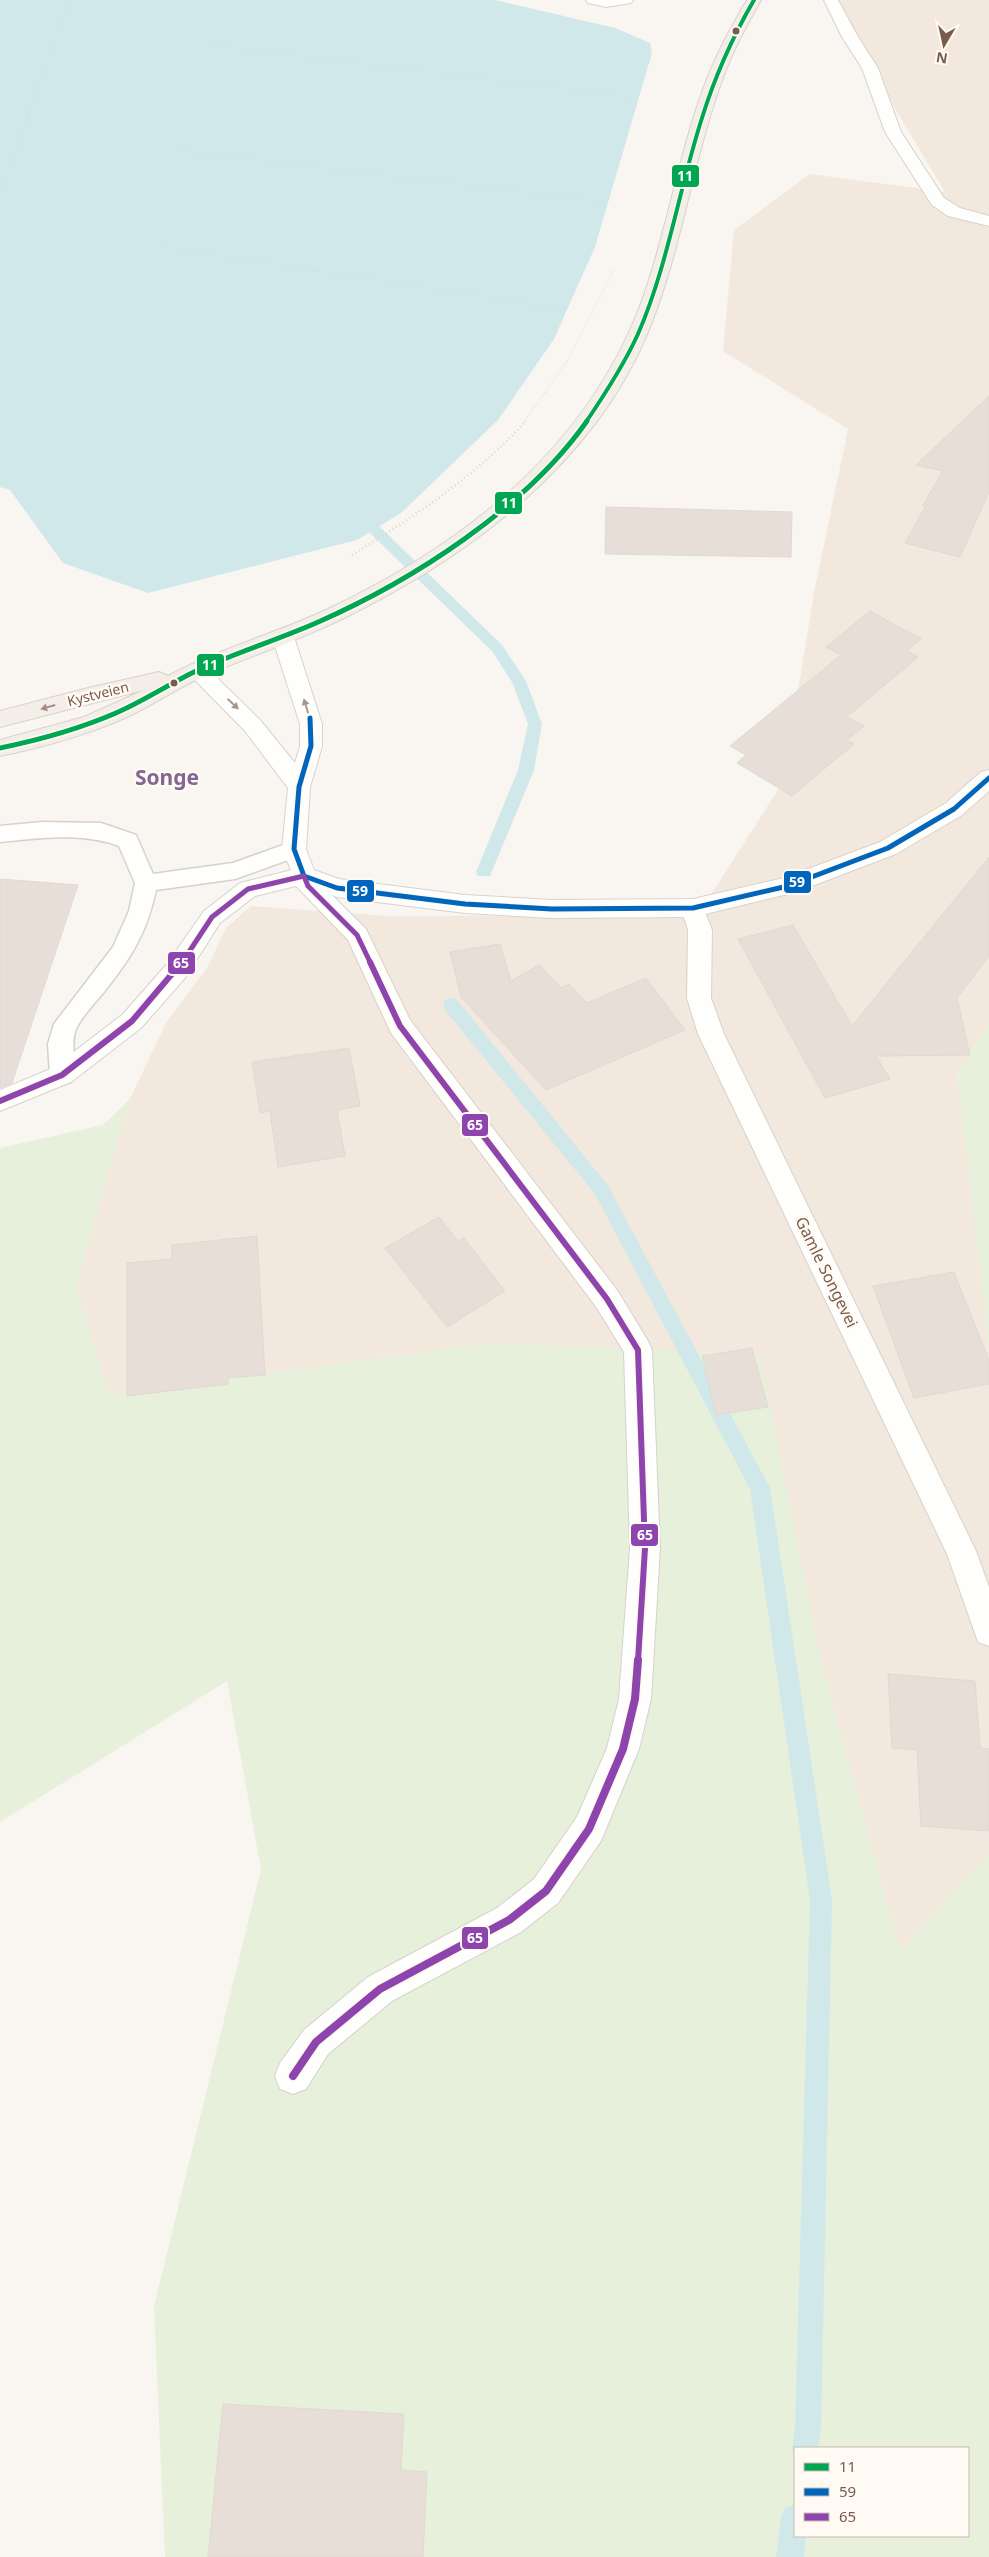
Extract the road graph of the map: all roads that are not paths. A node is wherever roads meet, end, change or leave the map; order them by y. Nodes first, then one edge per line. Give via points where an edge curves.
1 (593, 0) edge
2 (626, 0) edge
3 (754, 0) edge
4 (831, 0) edge
5 (989, 221) edge
6 (283, 637) junction
7 (197, 671) junction
8 (0, 720) edge
9 (0, 748) edge
10 (989, 778) edge
11 (299, 787) junction
12 (0, 834) edge
13 (299, 862) junction
14 (146, 883) junction
15 (693, 908) junction
16 (62, 1075) junction
17 (0, 1101) edge
18 (989, 1631) edge
19 (293, 2076) dead end

1 - 2 street via 606,3
3 - 6 main road, Kystveien via 732,39 706,104 666,254 643,319 626,357 572,441 497,512 453,546 395,582
4 - 5 street via 870,68 893,132 938,201 954,212
6 - 7 main road, Kystveien
11 -> 6 street via 311,746 312,724
7 -> 8 main road, Kystveien via 88,695
7 - 9 main road, Kystveien via 106,718
7 -> 11 street via 243,714 277,752
10 - 15 street via 954,809 888,848 788,886
11 - 13 street
12 - 14 lane via 42,830 101,831 128,841
13 - 14 lane
13 - 15 street via 338,888 464,904 552,909
13 - 16 street via 248,889 212,917 176,971 132,1021
13 - 19 street via 308,886 357,935 400,1026 607,1299 638,1350 645,1548 635,1699 623,1750 589,1829 546,1891 509,1920 380,1989 316,2042
14 - 16 lane via 140,911 123,951 66,1024 60,1044
15 - 18 street, Gamle Songevei via 700,930 698,998 711,1034 961,1551
16 - 17 street

